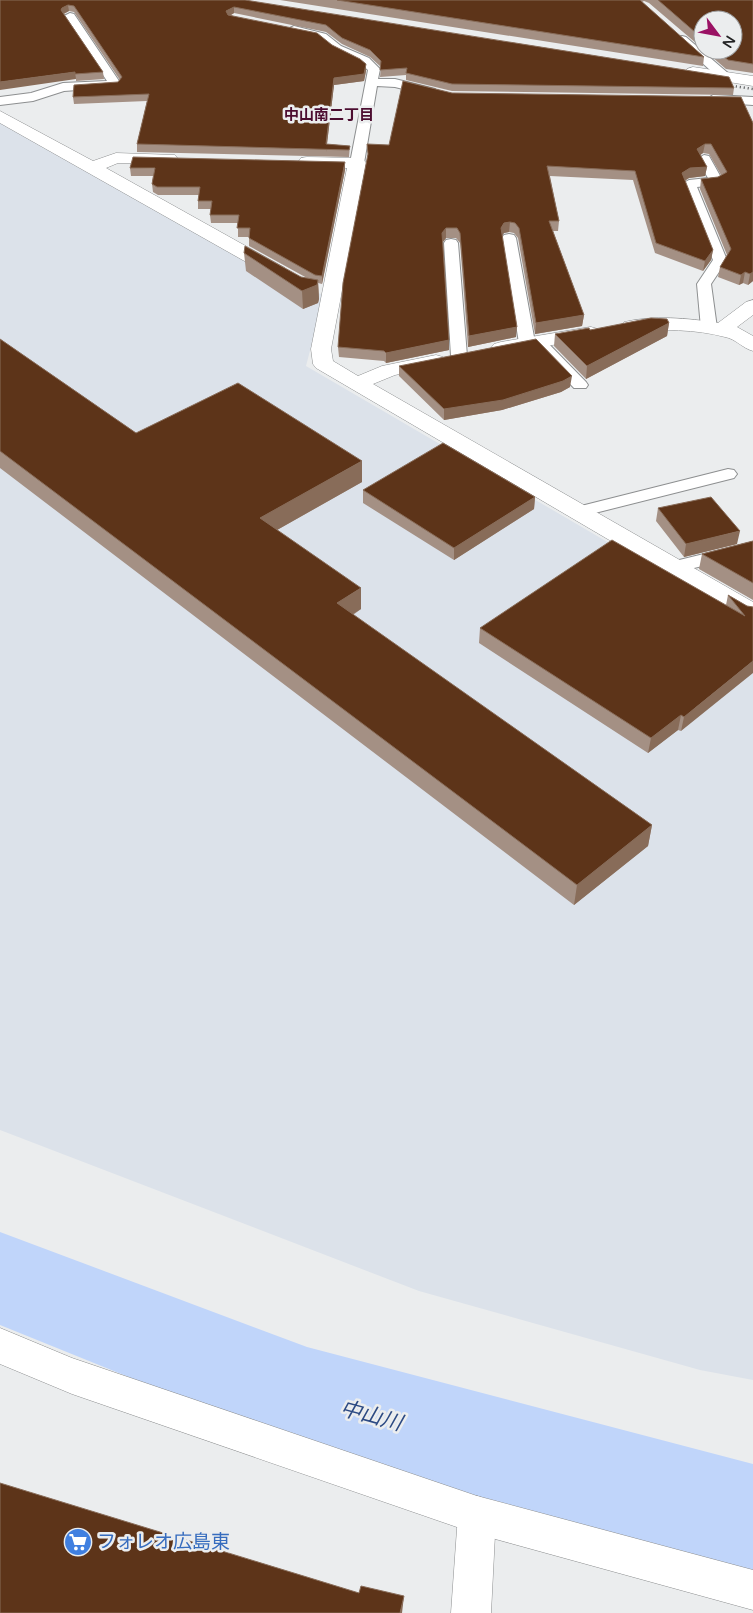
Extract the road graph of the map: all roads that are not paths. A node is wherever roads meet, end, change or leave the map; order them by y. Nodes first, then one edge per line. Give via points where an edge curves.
1 (70, 16) edge
2 (280, 26) edge
3 (674, 32) edge
4 (677, 69) edge
5 (725, 77) junction
6 (753, 81) edge
7 (372, 82) junction
8 (443, 94) edge
9 (696, 98) edge
10 (753, 102) edge
11 (1, 103) edge
12 (704, 159) edge
13 (184, 160) edge
14 (289, 162) edge
15 (357, 163) junction
16 (91, 168) junction
17 (509, 238) edge
18 (451, 243) edge
19 (293, 281) edge
20 (753, 306) edge
21 (715, 329) junction
22 (533, 342) junction
23 (753, 345) edge
24 (459, 356) junction
25 (357, 384) junction
26 (580, 385) dead end
27 (728, 474) dead end
28 (579, 512) junction
29 (753, 548) edge
30 (673, 567) junction
31 (753, 613) edge
32 (0, 1346) edge
33 (477, 1515) junction
34 (753, 1590) edge
35 (470, 1613) edge

1 - 11 lane via 115,84 63,86 33,97
2 - 7 lane via 322,36 337,48 365,61 374,69
3 - 5 lane
4 - 5 street
5 - 6 street
7 - 8 lane via 395,83
7 - 15 lane
9 - 10 lane
11 - 16 street
12 - 21 lane via 716,181 689,184 720,260 704,284
13 - 16 street via 116,158
14 - 15 street
15 - 25 street via 324,292 321,349 323,364
16 - 19 street
17 - 22 lane
18 - 24 lane
20 - 21 street
21 - 22 street via 650,324
21 - 23 street via 735,333
22 - 24 street
22 - 26 lane
24 - 25 street via 389,370
25 - 28 street
27 - 28 lane
28 - 30 street
29 - 30 lane
30 - 31 street
32 - 33 street via 72,1376
33 - 34 street
33 - 35 street

